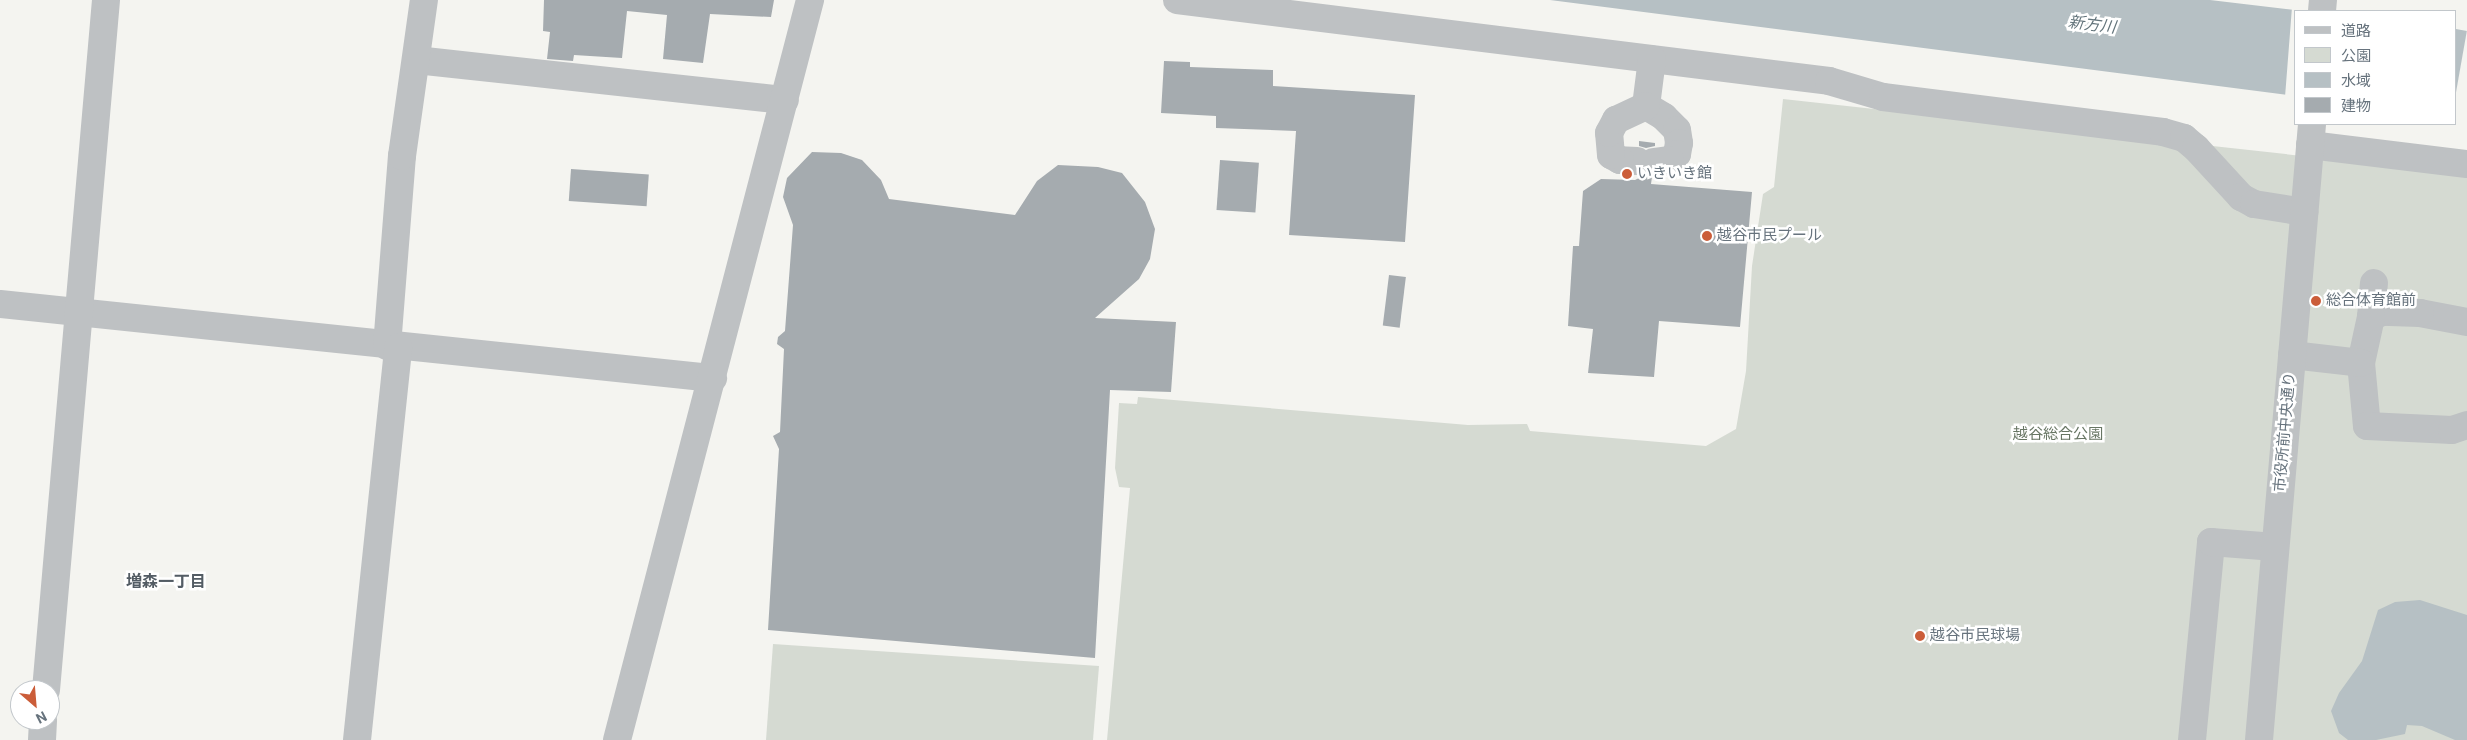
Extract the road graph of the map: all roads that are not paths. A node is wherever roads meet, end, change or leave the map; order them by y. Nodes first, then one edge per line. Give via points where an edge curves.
1 (106, 0) edge
2 (424, 0) edge
3 (810, 0) edge
4 (1177, 0) edge
5 (1652, 59) junction
6 (416, 60) junction
7 (785, 100) junction
8 (1646, 106) junction
9 (2310, 143) edge
10 (2467, 164) edge
11 (2304, 212) junction
12 (2374, 283) dead end
13 (0, 304) edge
14 (77, 310) junction
15 (2371, 317) junction
16 (2467, 322) edge
17 (393, 347) junction
18 (2292, 355) junction
19 (2361, 363) junction
20 (713, 378) junction
21 (2467, 425) edge
22 (2275, 547) junction
23 (47, 680) edge
24 (357, 740) edge
25 (617, 740) edge
26 (2192, 740) edge
27 (2259, 740) edge

1 - 14 street
2 - 6 street
3 - 7 street
4 - 5 street
5 - 8 street
5 - 11 street via 1829,81 1883,97 2163,132 2184,138 2241,197 2268,208
6 - 7 street
6 - 17 street via 402,156
7 - 20 street
8 - 8 street via 1677,130 1677,154 1670,160 1645,162 1620,160 1611,155 1609,134 1616,120
9 - 10 street
9 - 11 street, 市役所前中央通り
11 - 18 street, 市役所前中央通り
12 - 15 street
13 - 14 street
14 - 17 street
14 - 23 street
15 - 16 street via 2382,312 2399,311
15 - 19 street
17 - 20 street
17 - 24 street
18 - 19 street
18 - 22 street, 市役所前中央通り
19 - 21 street via 2366,426 2452,430
20 - 25 street
22 - 26 street via 2211,542
22 - 27 street, 市役所前中央通り

